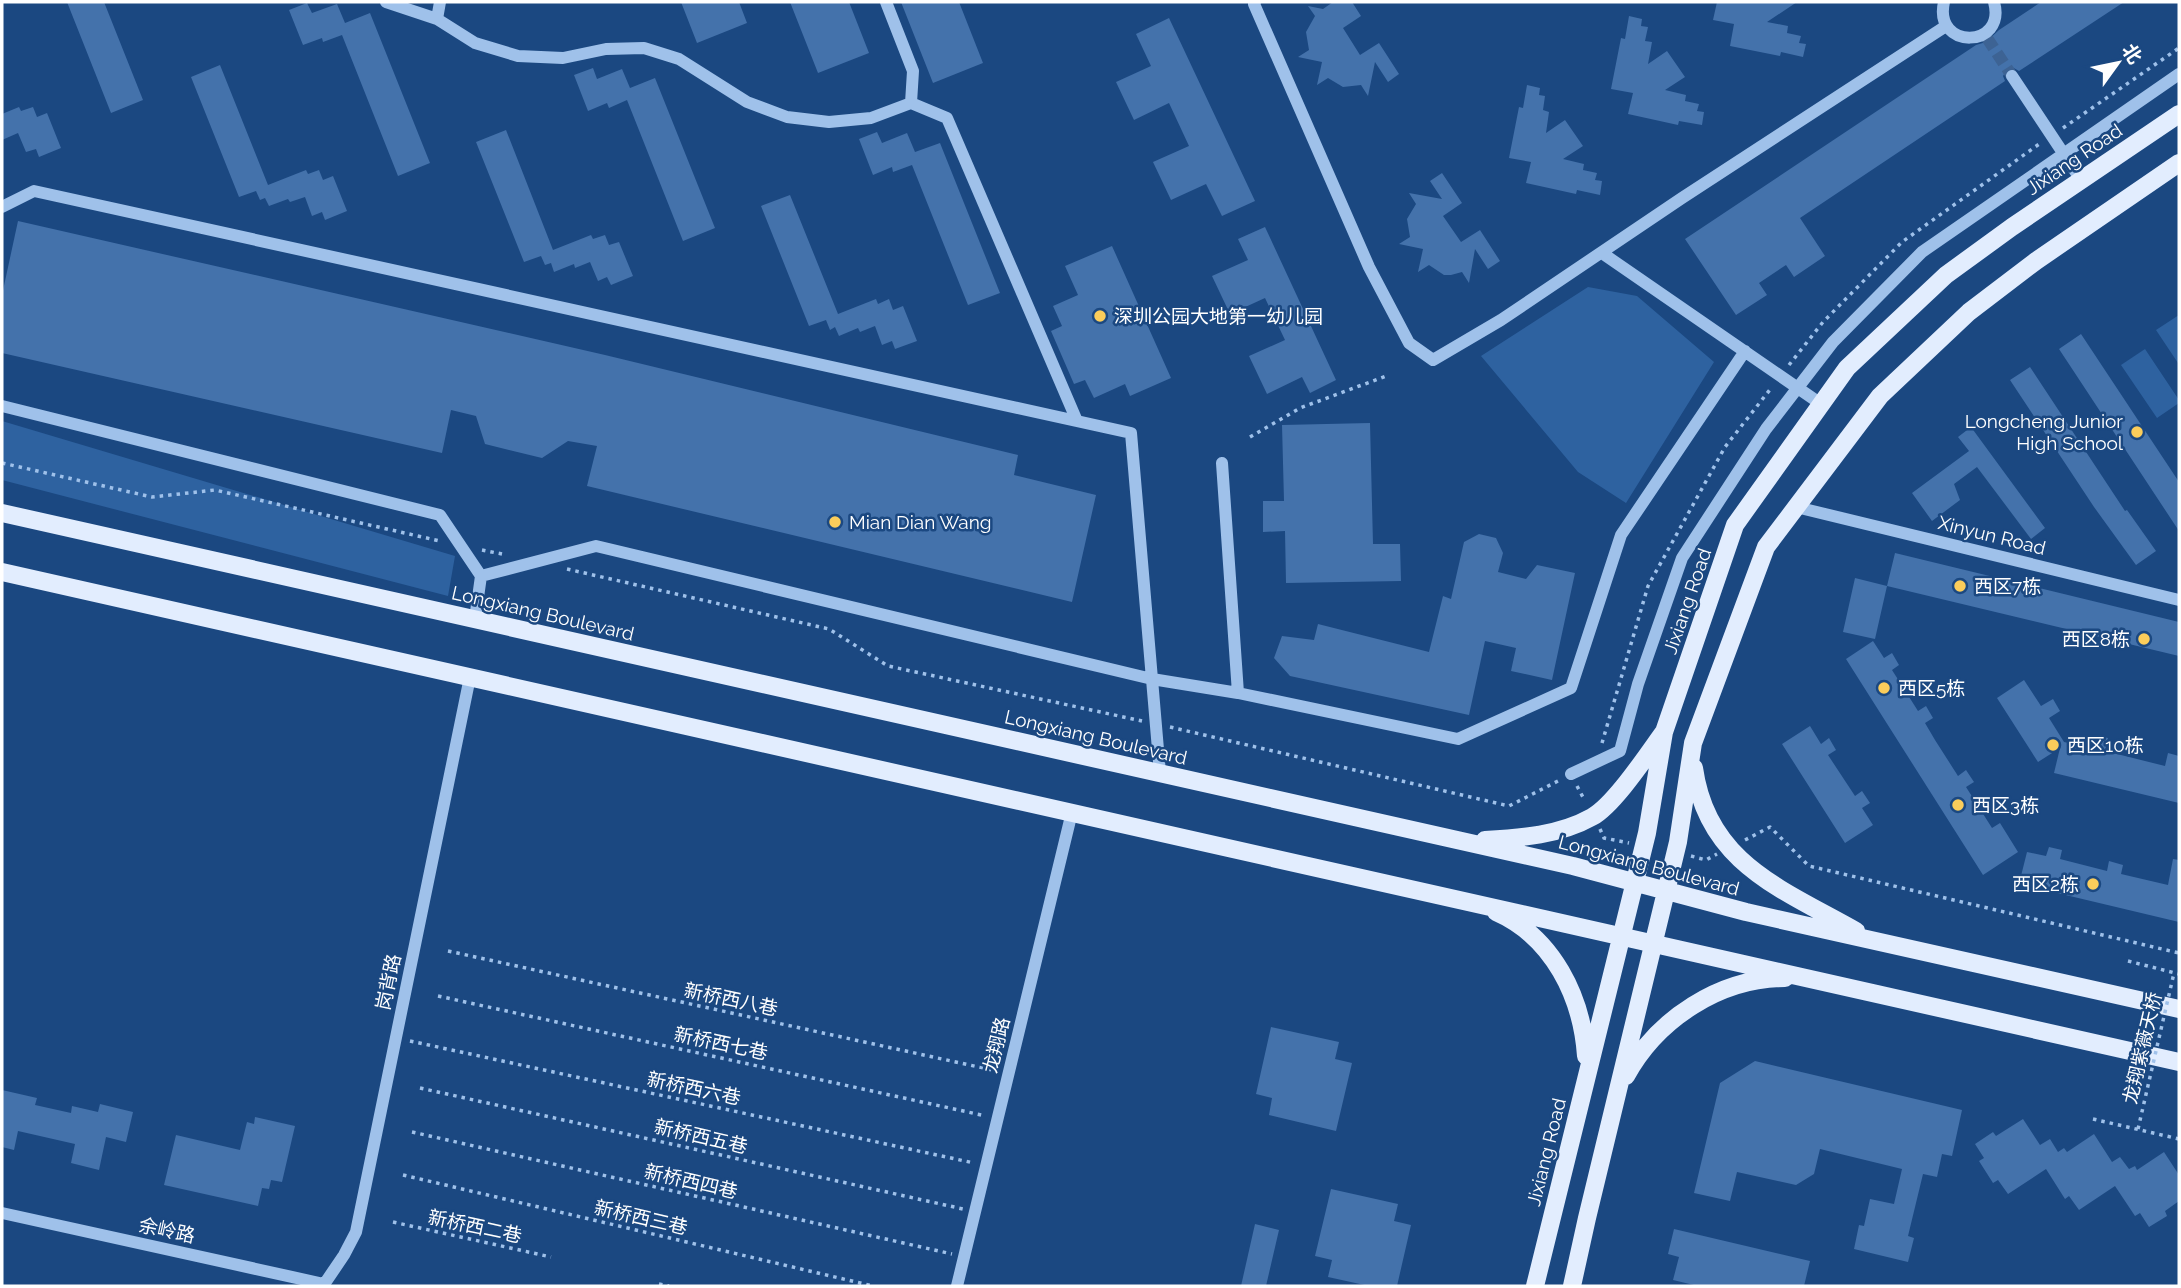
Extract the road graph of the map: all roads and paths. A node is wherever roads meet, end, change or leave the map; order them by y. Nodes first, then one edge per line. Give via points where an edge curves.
1 (386, 2) edge
2 (440, 2) edge
3 (886, 2) edge
4 (1255, 2) edge
5 (1944, 2) edge
6 (1994, 2) edge
7 (437, 19) junction
8 (1947, 26) junction
9 (2179, 74) edge
10 (2012, 76) tunnel mouth
11 (911, 103) junction
12 (2179, 114) edge
13 (2063, 153) junction
14 (2179, 163) edge
15 (2081, 180) junction
16 (2, 207) edge
17 (1602, 253) junction
18 (1745, 351) junction
19 (1389, 375) dead end
20 (1798, 388) junction
21 (1821, 404) junction
22 (2, 405) edge
23 (1077, 422) junction
24 (1250, 437) dead end
25 (2, 463) edge
26 (1222, 463) dead end
27 (1796, 507) junction
28 (2, 513) edge
29 (460, 545) junction
30 (536, 562) junction
31 (2, 572) edge
32 (481, 576) junction
33 (2179, 600) edge
34 (475, 619) junction
35 (470, 677) junction
36 (1152, 678) junction
37 (1238, 693) junction
38 (1156, 724) junction
39 (1664, 732) junction
40 (1693, 744) junction
41 (1160, 773) junction
42 (1571, 775) junction
43 (1072, 812) junction
44 (1593, 817) junction
45 (1461, 841) junction
46 (1644, 846) junction
47 (1728, 849) junction
48 (1675, 853) junction
49 (1635, 883) junction
50 (1666, 891) junction
51 (1447, 896) junction
52 (1622, 935) junction
53 (1874, 941) junction
54 (1654, 943) junction
55 (448, 951) dead end
56 (2179, 953) edge
57 (2128, 961) dead end
58 (2177, 974) edge
59 (1810, 978) junction
60 (438, 996) dead end
61 (2179, 1009) edge
62 (396, 1038) junction
63 (2179, 1062) edge
64 (1009, 1074) junction
65 (420, 1087) dead end
66 (1583, 1091) junction
67 (1618, 1091) junction
68 (998, 1118) junction
69 (2093, 1119) dead end
70 (2138, 1129) junction
71 (412, 1132) dead end
72 (2179, 1139) edge
73 (986, 1166) junction
74 (403, 1175) dead end
75 (975, 1211) junction
76 (2, 1213) edge
77 (393, 1222) dead end
78 (551, 1257) dead end
79 (964, 1257) junction
80 (659, 1284) dead end
81 (323, 1285) edge
82 (669, 1286) edge
83 (873, 1286) edge
84 (957, 1286) edge
85 (1535, 1286) edge
86 (1572, 1286) edge

1 - 7 street
2 - 7 street
3 - 11 street via 913,71
4 - 17 street via 1369,267 1409,343 1433,360
5 - 8 street
6 - 8 street via 1994,21 1985,36 1964,38
7 - 11 street via 475,43 518,56 563,58 607,49 644,48 679,59 747,102 787,117 829,122 872,118
8 - 17 street
9 - 13 street
10 - 13 street
11 - 23 street via 947,118
12 - 15 main road, Jixiang Road
13 - 15 street
13 - 20 street via 1922,252 1833,342
14 - 27 main road via 1969,312 1880,396
15 - 21 main road, Jixiang Road via 1946,275 1847,368
16 - 23 street via 34,191
17 - 18 street
18 - 20 street
18 - 37 street via 1621,535 1571,688 1458,739
19 - 24 path via 1300,408
20 - 21 street
20 - 42 street via 1682,558 1620,751
21 - 39 main road, Jixiang Road via 1735,525
22 - 29 street via 440,515
23 - 36 street via 1131,433
25 - 29 path via 152,496 215,490
26 - 37 street
27 - 33 street, Xinyun Road
27 - 40 main road via 1766,547
28 - 34 main road, Longxiang Boulevard
29 - 30 path
29 - 32 street
30 - 32 street
30 - 36 street via 596,546
30 - 38 path via 829,629 888,666
31 - 35 main road
32 - 34 street
34 - 41 main road, Longxiang Boulevard
35 - 43 main road
35 - 62 street, 岗背路
36 - 37 street
36 - 38 street
38 - 41 street
38 - 42 path via 1509,806
39 - 44 main road via 1611,802
39 - 46 main road, Jixiang Road
40 - 47 main road via 1700,800
40 - 48 main road
41 - 45 main road, Longxiang Boulevard
42 - 44 path
43 - 51 main road
43 - 64 street, 龙翔路
44 - 45 main road via 1554,832
44 - 46 path via 1604,838
45 - 49 main road, Longxiang Boulevard
46 - 49 main road, Jixiang Road
47 - 48 path via 1706,860
47 - 53 main road via 1759,876
47 - 56 path via 1770,827 1810,866
48 - 50 main road
49 - 50 main road, Longxiang Boulevard
49 - 52 main road, Jixiang Road
50 - 53 main road, Longxiang Boulevard
50 - 54 main road
51 - 52 main road
51 - 66 main road via 1502,915 1527,932 1565,976 1584,1032
52 - 54 main road
52 - 66 main road, Jixiang Road
53 - 61 main road, Longxiang Boulevard
54 - 59 main road
54 - 67 main road
55 - 64 path, 新桥西八巷
57 - 58 path
58 - 70 path, 龙翔紫薇天桥, bridge
59 - 63 main road
59 - 67 main road via 1776,978 1710,995 1656,1035 1634,1061
60 - 68 path, 新桥西七巷
62 - 73 path, 新桥西六巷
62 - 81 street, 岗背路 via 356,1232
64 - 68 street, 龙翔路
65 - 75 path, 新桥西五巷
66 - 85 main road, Jixiang Road
67 - 86 main road
68 - 73 street, 龙翔路
69 - 70 path
70 - 72 path
71 - 79 path, 新桥西四巷
73 - 75 street, 龙翔路
74 - 83 path, 新桥西三巷
75 - 79 street, 龙翔路
76 - 81 street, 余岭路
77 - 78 path, 新桥西二巷
79 - 84 street, 龙翔路
80 - 82 path

